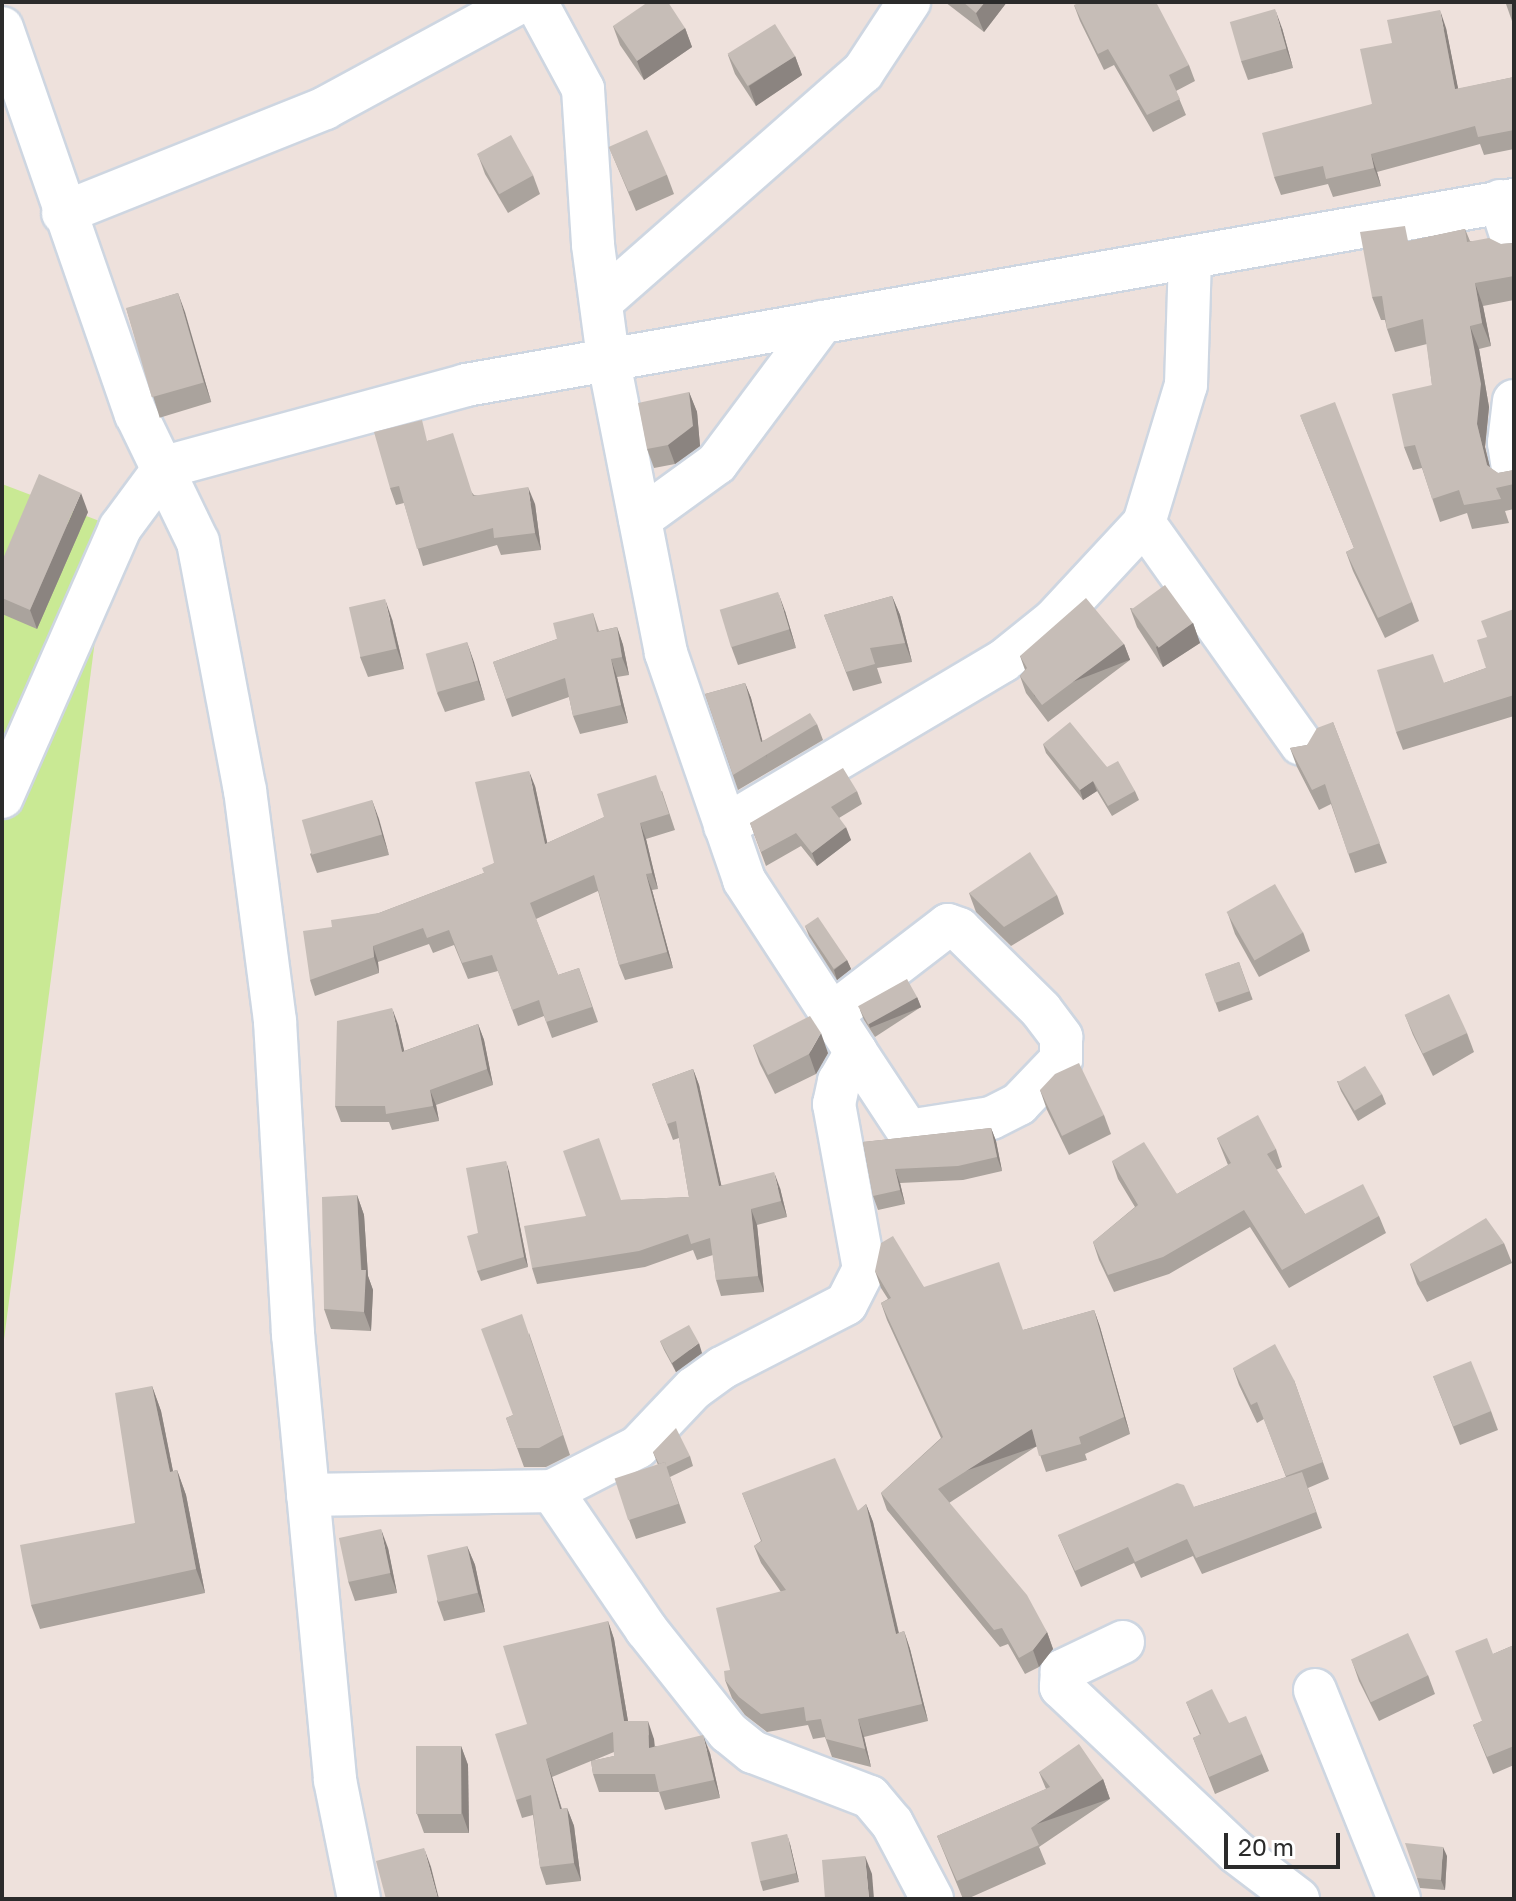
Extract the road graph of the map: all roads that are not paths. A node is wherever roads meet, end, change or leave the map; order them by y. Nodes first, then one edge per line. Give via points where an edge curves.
1 (520, 2) edge
2 (536, 2) edge
3 (909, 2) edge
4 (2, 28) edge
5 (1507, 201) edge
6 (63, 213) junction
7 (1514, 244) edge
8 (1190, 258) junction
9 (602, 301) junction
10 (822, 322) junction
11 (608, 357) junction
12 (1514, 401) edge
13 (165, 467) junction
14 (1514, 474) edge
15 (640, 519) junction
16 (1144, 523) junction
17 (1301, 744) edge
18 (2, 797) edge
19 (725, 826) junction
20 (832, 1014) junction
21 (856, 1052) junction
22 (908, 1131) junction
23 (842, 1145) junction
24 (552, 1491) junction
25 (308, 1495) junction
26 (1123, 1642) dead end
27 (1315, 1690) dead end
28 (359, 1899) edge
29 (932, 1899) edge
30 (1298, 1899) edge
31 (1399, 1899) edge

1 - 6 street via 325,108
2 - 9 street via 583,89
3 - 9 street via 863,72
4 - 6 street
5 - 7 street
5 - 8 street
6 - 13 street via 136,414
8 - 10 street
8 - 16 street via 1186,385
9 - 11 street
10 - 11 street
10 - 15 street via 717,463
11 - 13 street via 466,385
11 - 15 street
12 - 14 street via 1509,443
13 - 18 street via 120,528
13 - 25 street via 198,542 245,790 275,1021
15 - 19 street via 666,653
16 - 17 street
16 - 19 street via 1054,620 1003,661
19 - 20 street via 744,880
20 - 21 street
20 - 22 street via 948,925 959,929 1041,1010 1061,1037 1061,1060 1019,1104 991,1118
21 - 22 street
21 - 23 street via 839,1081 834,1104
22 - 23 street
23 - 24 street via 864,1269 846,1304 722,1368 667,1413 638,1447
24 - 25 street
24 - 29 street via 646,1629 728,1732 753,1752 870,1797 892,1823
25 - 28 street via 335,1780
26 - 30 street via 1062,1671 1061,1687 1236,1852
27 - 31 street

